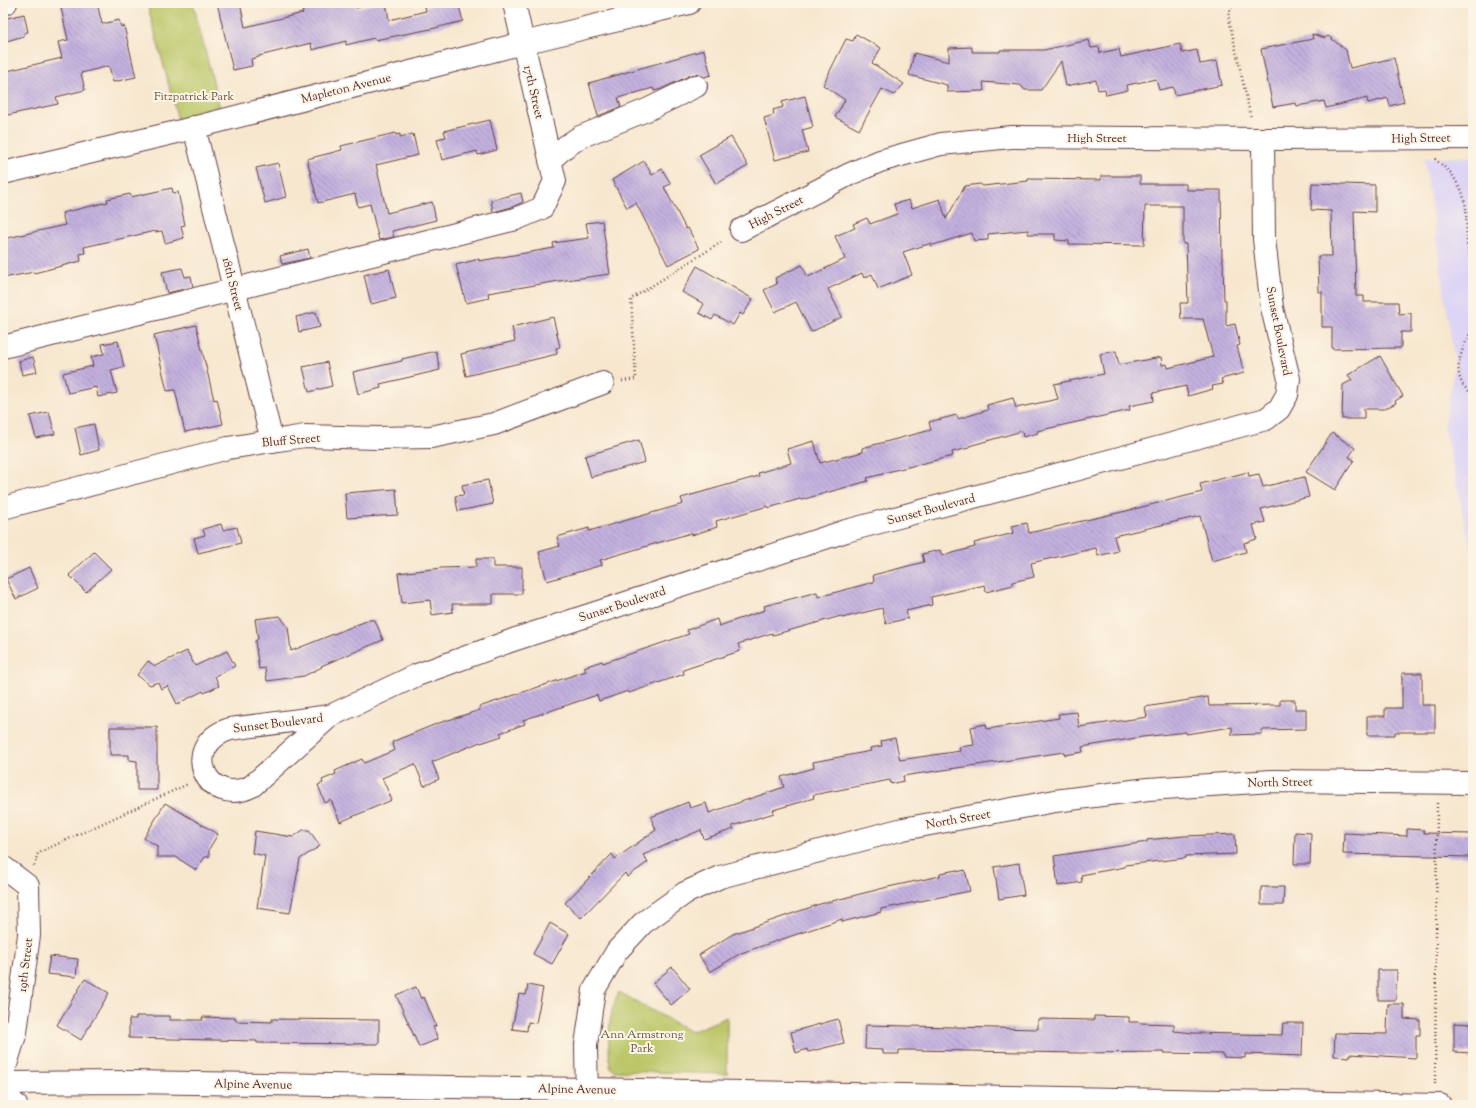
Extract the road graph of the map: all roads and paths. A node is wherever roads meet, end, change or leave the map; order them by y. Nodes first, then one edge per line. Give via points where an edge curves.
1 (6, 3) edge
2 (514, 3) edge
3 (689, 3) edge
4 (1234, 3) edge
5 (3, 4) edge
6 (523, 43) junction
7 (696, 86) dead end
8 (194, 128) junction
9 (1422, 138) junction
10 (1473, 138) edge
11 (1257, 139) junction
12 (552, 170) junction
13 (3, 173) edge
14 (741, 230) joint
15 (1473, 270) edge
16 (235, 290) junction
17 (1473, 328) edge
18 (3, 347) edge
19 (603, 383) joint
20 (1473, 394) edge
21 (272, 441) junction
22 (3, 508) edge
23 (330, 716) junction
24 (206, 776) junction
25 (1437, 783) junction
26 (1473, 783) edge
27 (3, 867) edge
28 (28, 886) junction
29 (3, 1074) edge
30 (3, 1083) edge
31 (3, 1093) edge
32 (587, 1097) edge
33 (1038, 1102) edge
34 (16, 1105) edge
35 (1434, 1105) edge
36 (1440, 1105) edge

1 - 5 street
2 - 6 street, 17th Street
3 - 6 street, Mapleton Avenue
4 - 11 path via 1228,15
6 - 8 street, Mapleton Avenue
6 - 12 street, 17th Street
7 - 12 street via 564,146
8 - 13 street, Mapleton Avenue
8 - 16 street, 18th Street
9 - 10 street, High Street
9 - 11 street, High Street
9 - 15 path via 1433,156 1451,173 1462,190 1466,207 1467,244
11 - 14 street, High Street via 1010,137 941,144 880,161 856,171
11 - 23 street, Sunset Boulevard via 1272,308 1289,379 1287,395 1279,409 1266,419 846,532 513,640 416,675
12 - 16 street via 542,208 516,219
14 - 19 path via 631,300 636,379
16 - 18 street
16 - 21 street, 18th Street
17 - 20 path via 1462,349 1458,369 1461,380
19 - 21 street, Bluff Street via 494,424 431,437 305,436
21 - 22 street, Bluff Street via 228,448
23 - 24 street, Sunset Boulevard via 252,786 243,791 232,792 222,789
23 - 24 street, Sunset Boulevard via 220,732 205,746 202,766
24 - 28 path via 38,853
25 - 26 street, North Street
25 - 32 street, North Street via 1272,781 1148,788 1055,801 903,829 720,877 685,893 643,924 617,951 594,990 586,1045
25 - 35 path
27 - 28 street
28 - 29 street, 19th Street via 29,935 16,1032
30 - 32 street, Alpine Avenue via 128,1082
31 - 34 street
32 - 33 street, Alpine Avenue
33 - 35 street, Alpine Avenue
35 - 36 street, Alpine Avenue

